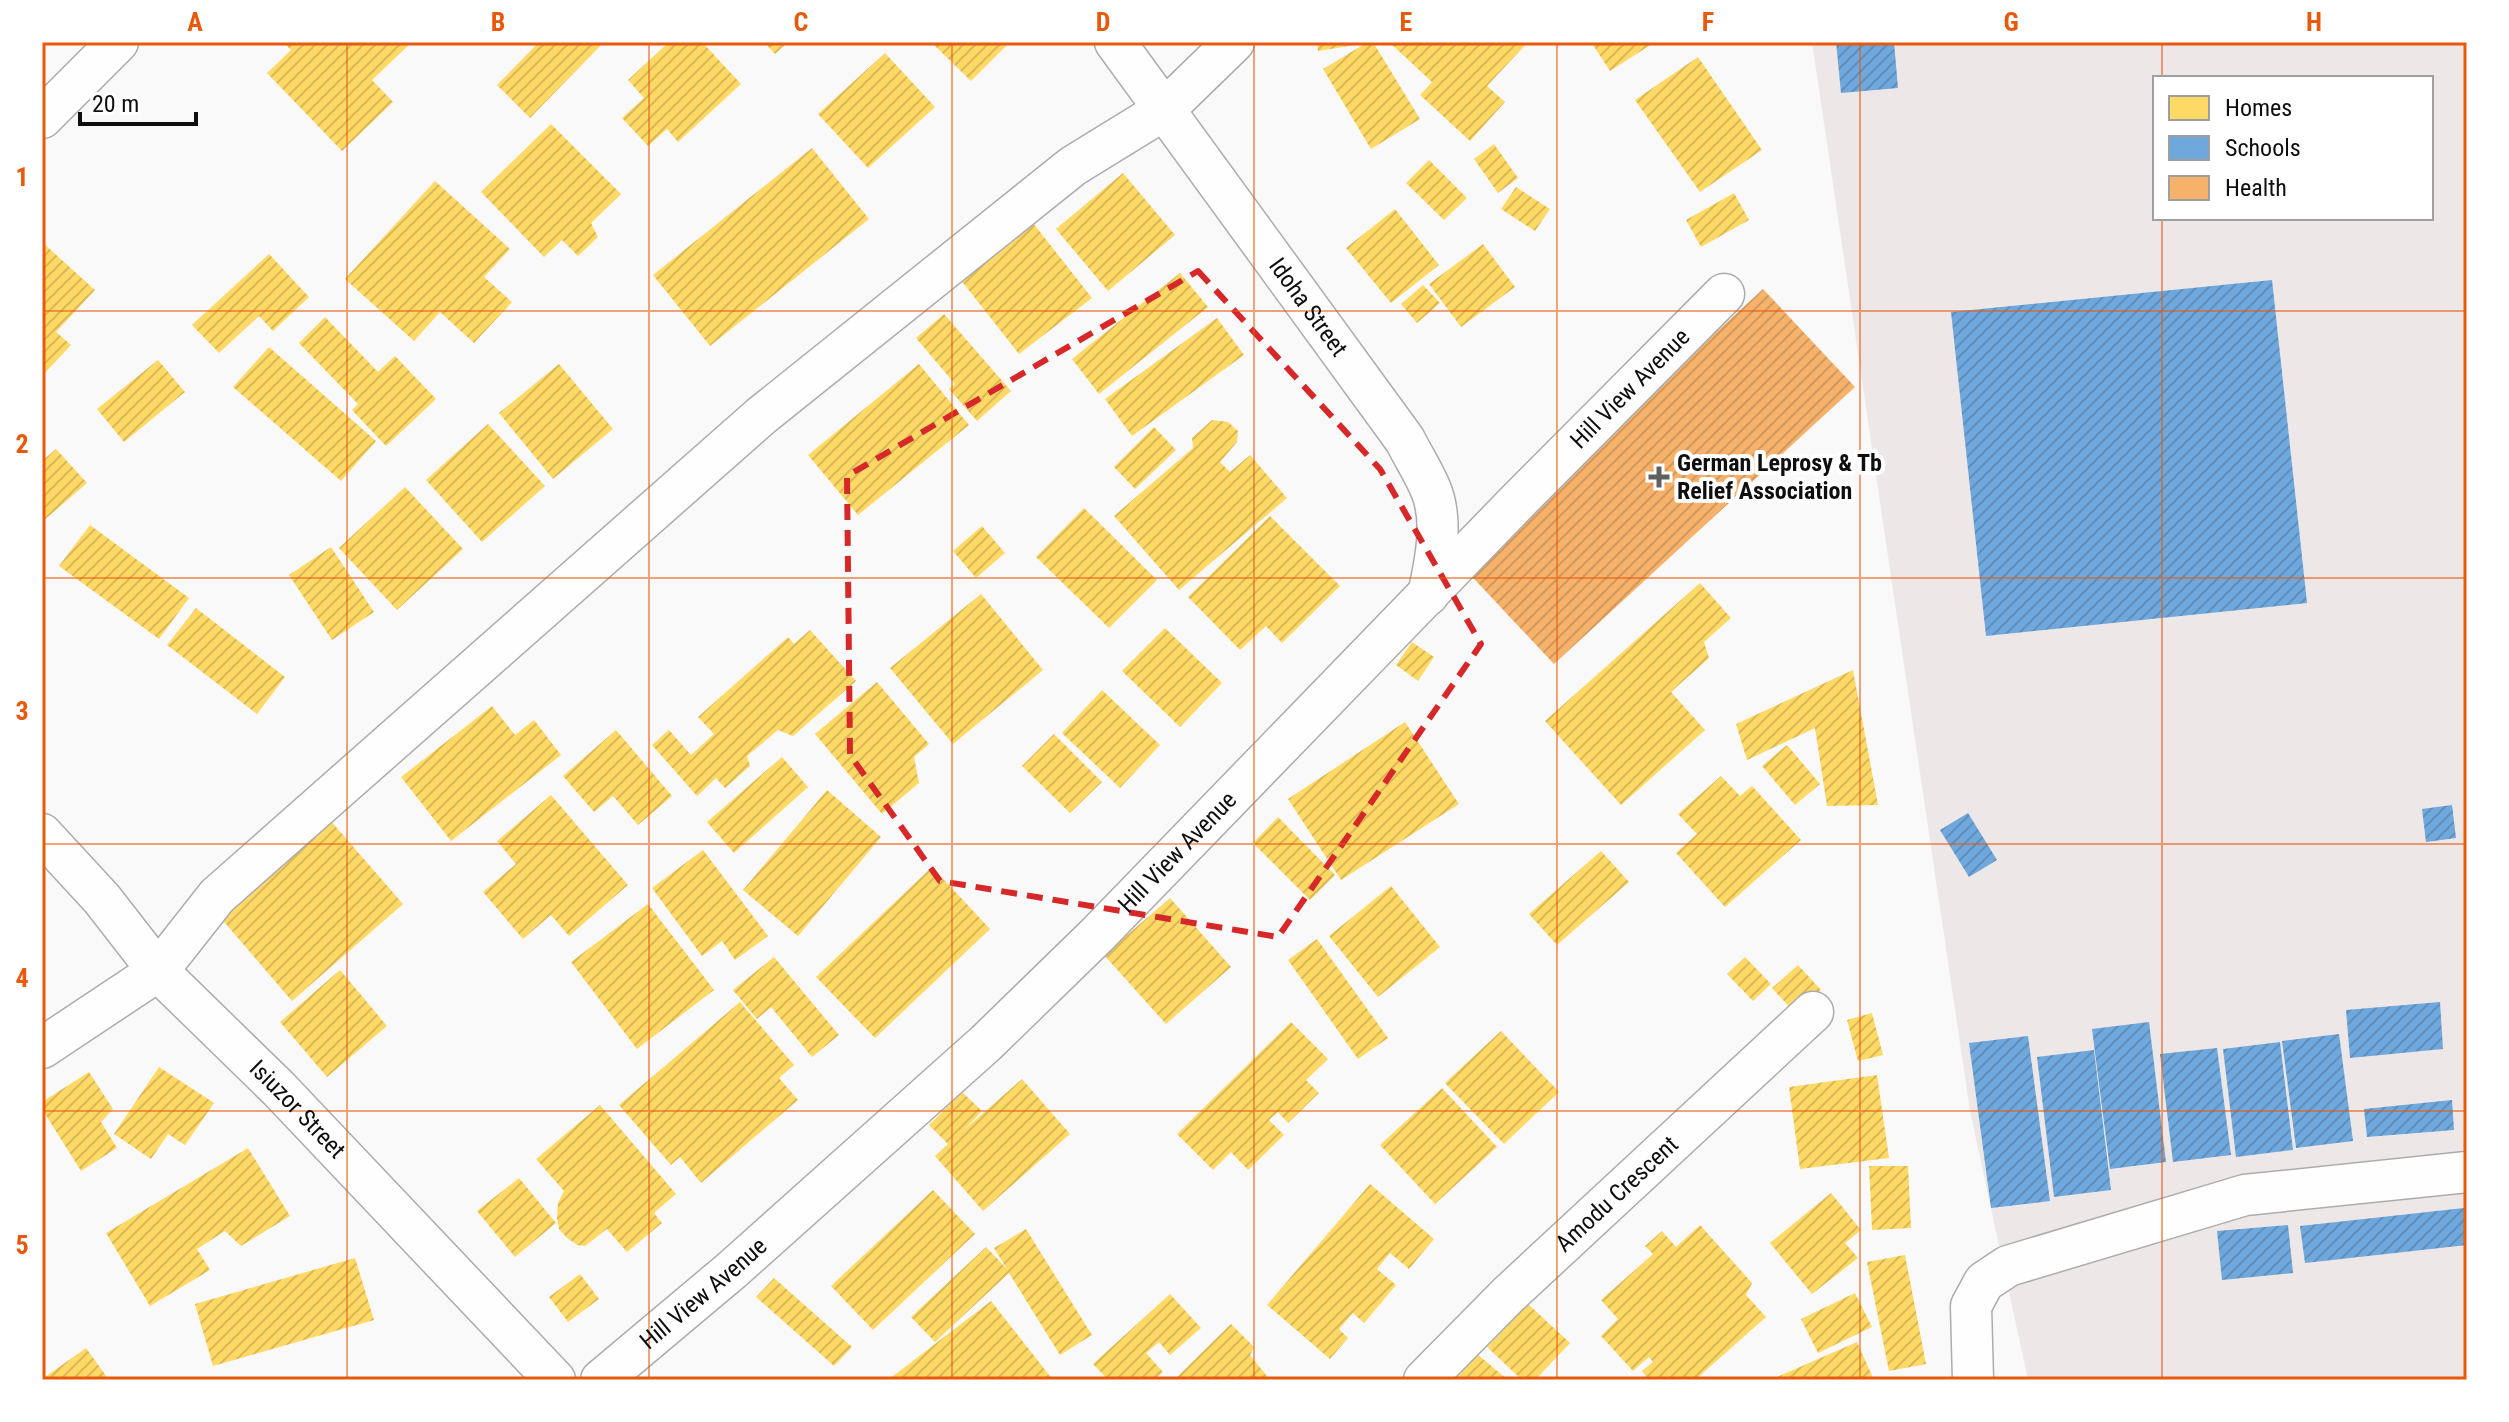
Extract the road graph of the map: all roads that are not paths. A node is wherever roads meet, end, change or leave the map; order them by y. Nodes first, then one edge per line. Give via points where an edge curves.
1 (118, 42) edge
2 (1115, 42) edge
3 (1234, 42) edge
4 (1164, 110) junction
5 (42, 118) edge
6 (1724, 294) dead end
7 (1428, 595) junction
8 (42, 834) edge
9 (158, 971) junction
10 (1813, 1012) dead end
11 (42, 1048) edge
12 (2467, 1172) edge
13 (555, 1380) edge
14 (601, 1380) edge
15 (1424, 1380) edge
16 (1973, 1380) edge

1 - 5 street
2 - 4 street, Idoha Street
3 - 4 street
4 - 7 street, Idoha Street via 1405,440 1432,492 1435,561
4 - 9 street via 1073,166 761,416 217,896
6 - 7 street, Hill View Avenue
7 - 14 street, Hill View Avenue via 986,1043
8 - 9 street, Isiuzor Street
9 - 11 street
9 - 13 street, Isiuzor Street via 279,1089
10 - 15 street, Amodu Crescent via 1508,1295
12 - 16 street via 2245,1195 2008,1266 1984,1282 1971,1306

